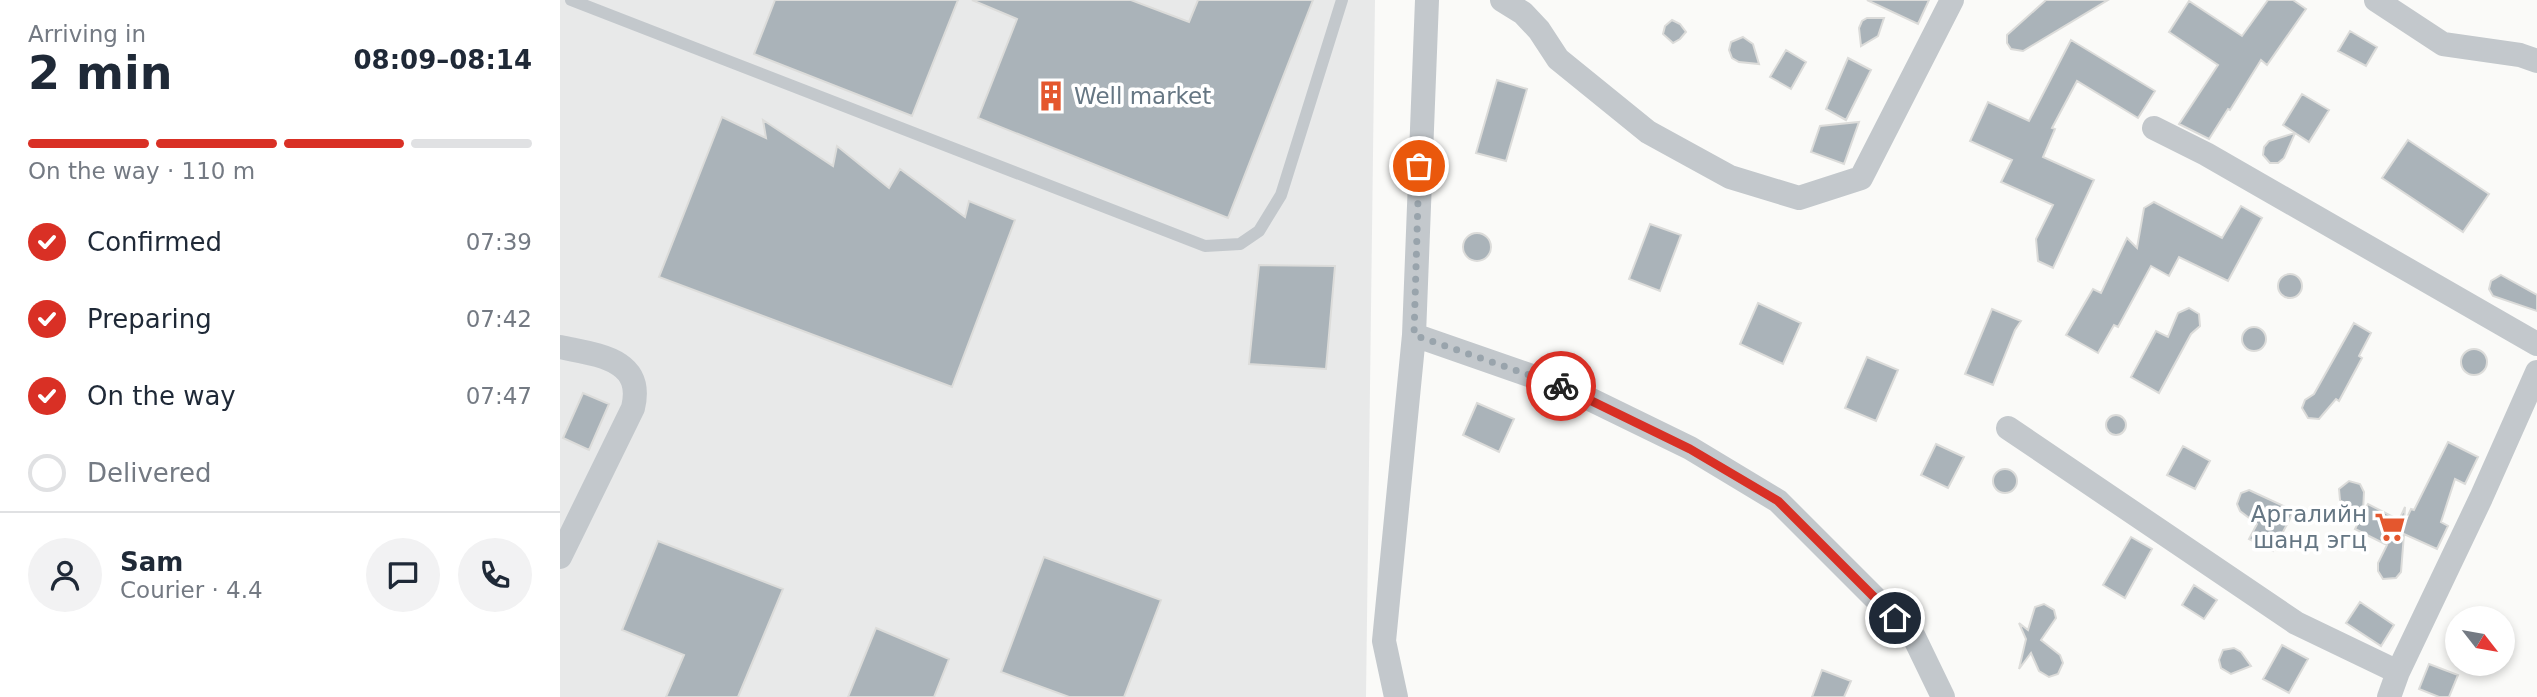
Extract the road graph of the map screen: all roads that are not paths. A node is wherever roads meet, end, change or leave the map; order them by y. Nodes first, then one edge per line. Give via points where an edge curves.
1 (571, 0) edge
2 (1342, 0) edge
3 (1427, 0) edge
4 (1502, 0) edge
5 (1952, 0) edge
6 (2376, 0) edge
7 (2537, 61) edge
8 (2154, 128) dead end
9 (1414, 335) junction
10 (2537, 344) edge
11 (560, 347) edge
12 (2537, 372) edge
13 (2008, 428) dead end
14 (560, 557) edge
15 (2398, 672) junction
16 (1396, 697) edge
17 (1943, 697) edge
18 (2389, 697) edge

1 - 2 lane via 1205,246 1240,244 1259,231 1281,195
3 - 9 street
4 - 5 street via 1523,13 1558,59 1648,132 1730,177 1799,198 1861,178
6 - 7 street via 2443,44
8 - 10 street
9 - 16 street via 1384,640
9 - 17 street via 1569,389 1690,449 1778,501 1914,637
11 - 14 street via 618,363 628,371 636,393 633,408
12 - 15 street
13 - 15 street via 2296,623
15 - 18 street

